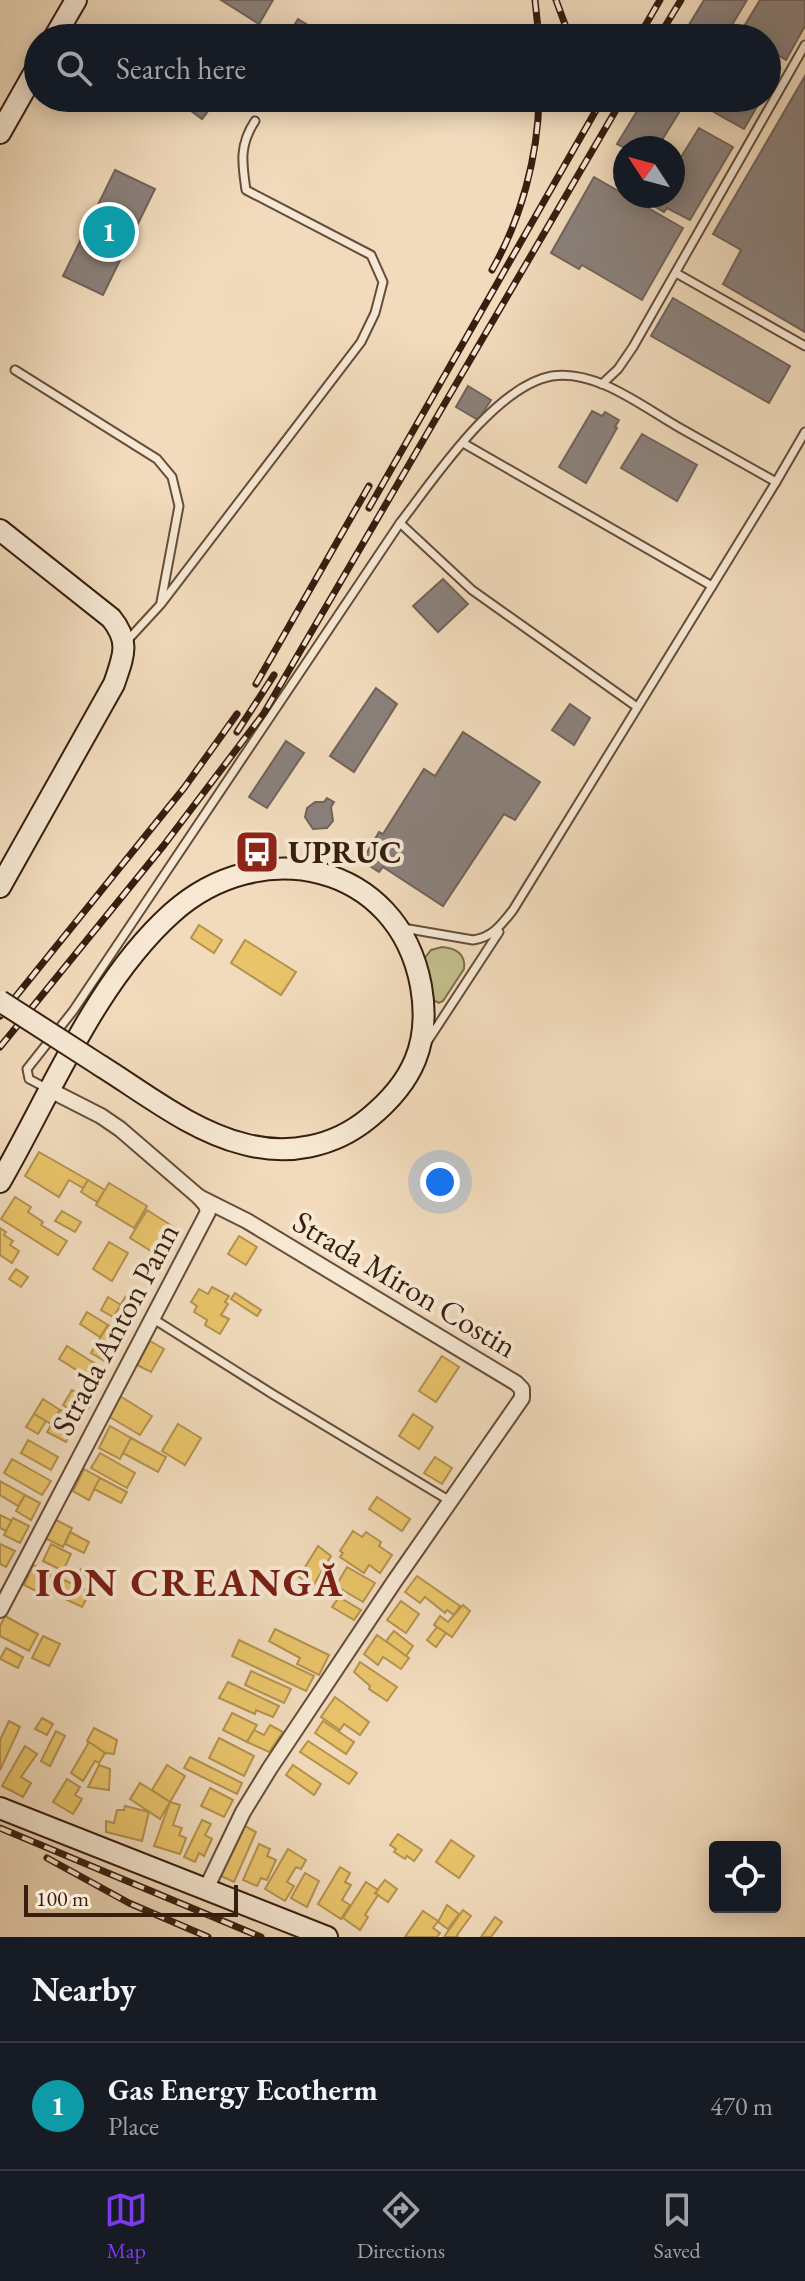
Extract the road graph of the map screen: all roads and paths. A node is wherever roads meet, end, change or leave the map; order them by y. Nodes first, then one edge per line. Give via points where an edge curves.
1 (76, 0) edge
2 (62, 24) edge
3 (805, 45) edge
4 (781, 87) edge
5 (24, 91) edge
6 (767, 112) edge
7 (255, 121) dead end
8 (0, 133) edge
9 (676, 273) junction
10 (805, 346) edge
11 (15, 370) dead end
12 (602, 384) junction
13 (805, 432) edge
14 (463, 443) junction
15 (776, 482) junction
16 (400, 523) junction
17 (0, 530) edge
18 (712, 586) junction
19 (161, 604) junction
20 (124, 644) junction
21 (637, 707) junction
22 (0, 887) edge
23 (513, 910) junction
24 (398, 927) junction
25 (0, 1001) edge
26 (420, 1051) junction
27 (48, 1089) junction
28 (0, 1182) edge
29 (199, 1197) junction
30 (152, 1318) junction
31 (450, 1501) junction
32 (0, 1610) edge
33 (0, 1808) edge
34 (205, 1891) junction
35 (327, 1937) edge

1 - 2 main road
3 - 4 lane
5 - 8 main road
6 - 9 lane
7 - 19 lane via 241,154 246,190 371,255 383,282 361,342
9 - 10 lane
9 - 12 lane via 633,347
11 - 19 lane via 157,459 172,477 179,506
12 - 14 lane via 572,375 540,380 504,401
12 - 15 lane
13 - 15 lane
14 - 16 lane
14 - 18 lane
15 - 18 lane
16 - 21 lane via 472,590
16 - 27 lane via 73,1011 27,1069 29,1079
17 - 20 main road via 111,618
18 - 21 lane
19 - 20 lane
20 - 22 main road via 114,684
21 - 23 lane
23 - 24 lane via 492,934 473,940
23 - 26 lane
24 - 26 main road via 419,977 424,1017
24 - 27 main road via 366,895 318,872 266,868 227,878 190,899 149,937 89,1020
25 - 26 main road, bridge via 204,1129 244,1144 299,1148 332,1140 360,1125 394,1094
27 - 28 main road
27 - 29 street, Strada Anton Pann via 120,1129
29 - 30 street, Strada Anton Pann via 208,1212
29 - 31 street, Strada Miron Costin via 522,1389 522,1398
30 - 31 lane
30 - 32 street, Strada Anton Pann
31 - 34 street, Strada Miron Costin via 263,1779
33 - 34 main road
34 - 35 main road

